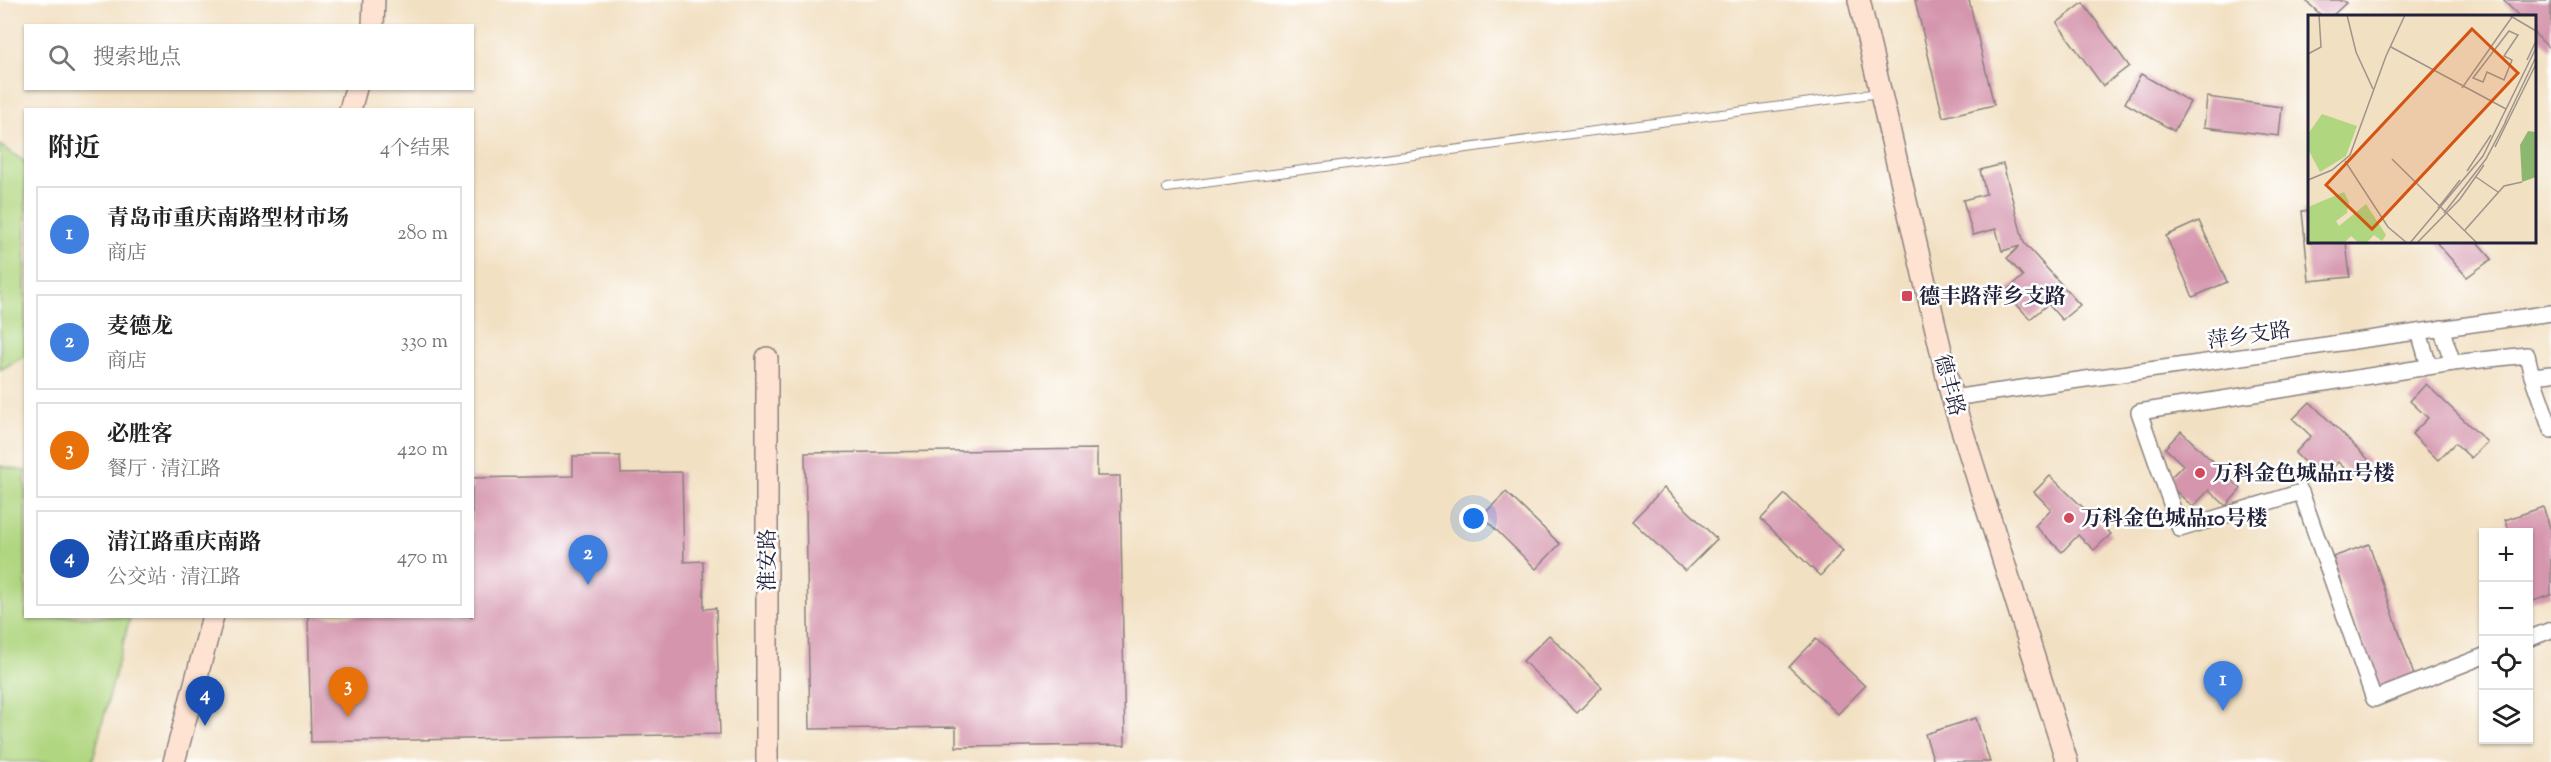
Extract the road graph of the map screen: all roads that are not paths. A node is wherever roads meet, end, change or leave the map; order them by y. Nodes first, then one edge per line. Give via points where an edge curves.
1 (374, 0) edge
2 (1859, 0) edge
3 (373, 24) edge
4 (355, 90) edge
5 (1881, 93) junction
6 (351, 108) edge
7 (1167, 188) dead end
8 (2551, 313) edge
9 (2441, 328) junction
10 (2419, 332) junction
11 (767, 358) dead end
12 (2453, 363) junction
13 (2429, 366) junction
14 (2551, 374) edge
15 (2532, 376) junction
16 (1952, 398) junction
17 (2551, 430) edge
18 (212, 618) edge
19 (2551, 630) edge
20 (2533, 637) edge
21 (2479, 658) edge
22 (174, 762) edge
23 (767, 762) edge
24 (2067, 762) edge

1 - 3 street
2 - 5 street, 德丰路
4 - 6 street
5 - 7 lane
5 - 16 street, 德丰路
8 - 9 street, 萍乡支路
9 - 10 street, 萍乡支路
9 - 12 street
10 - 13 street
10 - 16 street, 萍乡支路
11 - 23 street, 淮安路
12 - 13 street
12 - 15 street via 2527,356
13 - 21 street via 2139,412 2181,529 2301,492 2374,699
14 - 15 street
15 - 17 street
16 - 24 street, 德丰路
18 - 22 street
19 - 20 street

